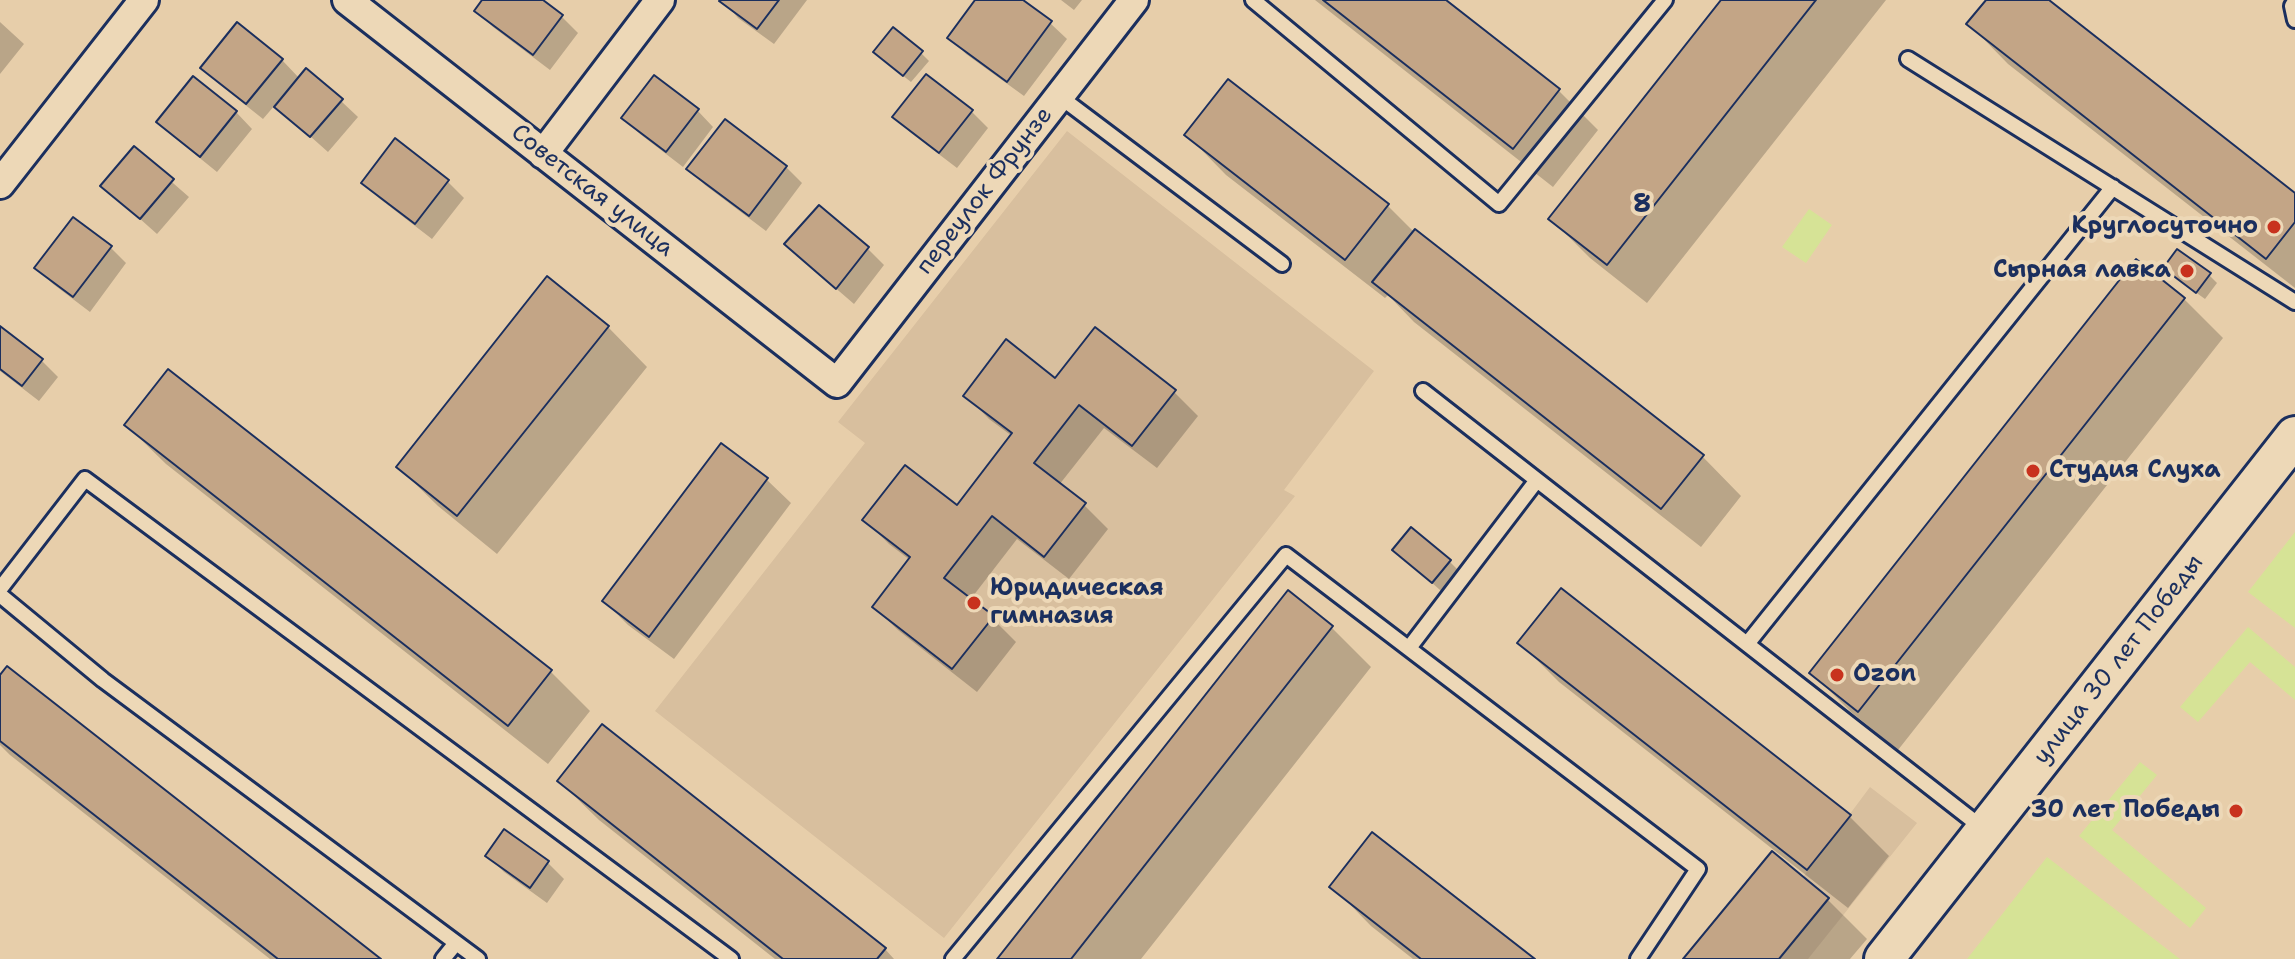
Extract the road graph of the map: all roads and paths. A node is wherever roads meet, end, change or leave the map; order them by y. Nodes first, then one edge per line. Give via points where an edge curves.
1 (144, 0) edge
2 (347, 0) edge
3 (660, 0) edge
4 (1134, 0) edge
5 (1253, 0) edge
6 (1665, 0) edge
7 (2295, 1) edge
8 (2295, 20) edge
9 (1908, 59) dead end
10 (1059, 96) junction
11 (543, 153) junction
12 (0, 184) edge
13 (2113, 187) junction
14 (1282, 264) dead end
15 (2295, 302) edge
16 (837, 383) joint
17 (1423, 391) dead end
18 (2295, 436) edge
19 (1537, 480) junction
20 (0, 592) edge
21 (1747, 644) junction
22 (1409, 648) junction
23 (1986, 830) junction
24 (456, 943) junction
25 (443, 959) edge
26 (478, 959) edge
27 (731, 959) edge
28 (953, 959) edge
29 (1638, 959) edge
30 (1884, 959) edge

1 - 12 street
2 - 11 street, Советская улица
3 - 11 street
4 - 10 street, переулок Фрунзе
5 - 6 lane via 1499,204
7 - 8 lane
9 - 13 lane
10 - 14 lane
10 - 16 street, переулок Фрунзе
11 - 16 street, Советская улица
13 - 15 lane
13 - 21 lane
17 - 19 lane
18 - 23 street, улица 30 лет Победы
19 - 21 lane
19 - 22 lane
20 - 24 lane via 103,680
20 - 27 lane via 85,479
21 - 23 lane
22 - 28 lane via 1286,555
22 - 29 lane via 1698,869
23 - 30 street, улица 30 лет Победы
24 - 25 lane
24 - 26 lane

